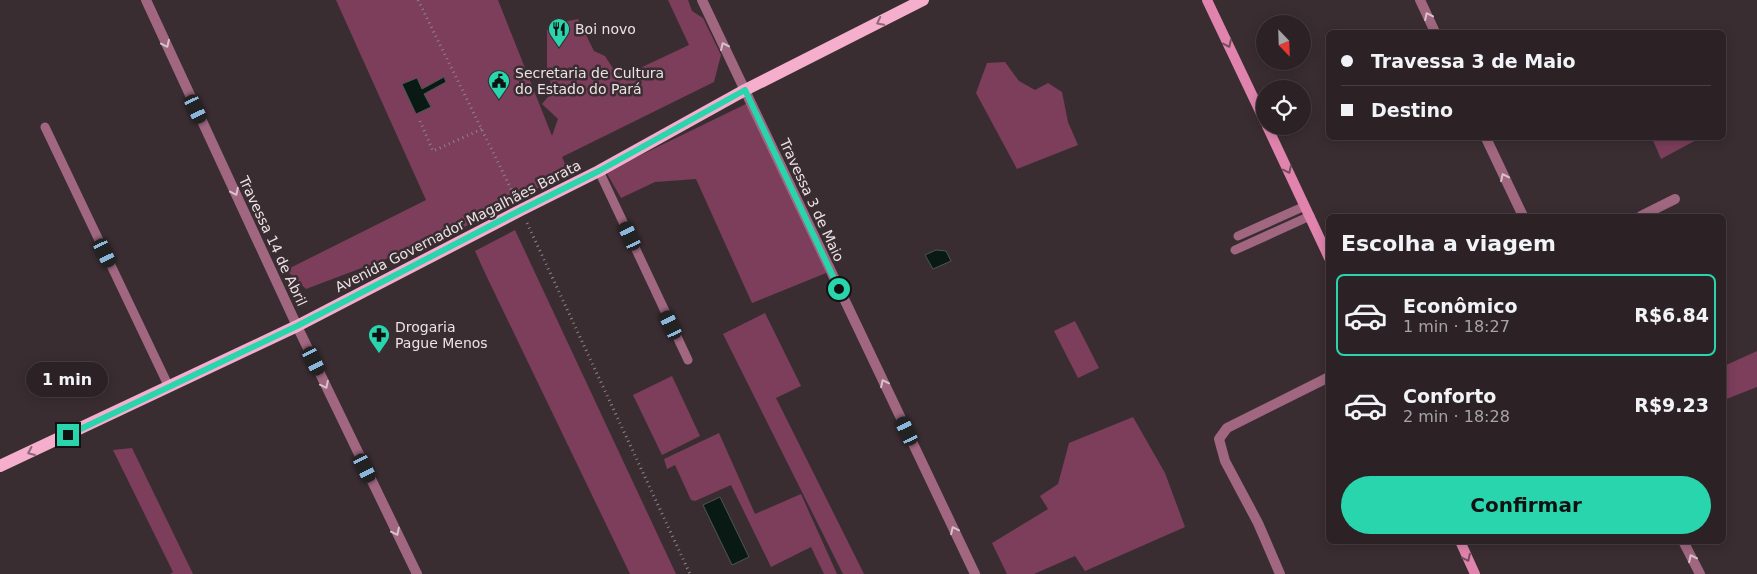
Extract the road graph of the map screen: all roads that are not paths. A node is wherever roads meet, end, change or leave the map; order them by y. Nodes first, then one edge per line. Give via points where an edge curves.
1 (146, 0) edge
2 (702, 0) edge
3 (923, 0) edge
4 (1207, 0) edge
5 (1420, 0) edge
6 (1435, 30) edge
7 (745, 90) junction
8 (1256, 103) edge
9 (46, 127) dead end
10 (1271, 135) edge
11 (1487, 140) edge
12 (599, 171) junction
13 (1675, 200) dead end
14 (1305, 206) junction
15 (1522, 214) edge
16 (1645, 214) edge
17 (1310, 216) junction
18 (1238, 236) dead end
19 (1235, 250) dead end
20 (1326, 251) edge
21 (297, 326) junction
22 (688, 360) dead end
23 (1326, 378) edge
24 (169, 387) junction
25 (0, 466) edge
26 (1461, 544) edge
27 (1685, 544) edge
28 (417, 574) edge
29 (975, 574) edge
30 (1280, 574) edge
31 (1475, 574) edge
32 (1700, 574) edge

1 -> 21 street, Travessa 14 de Abril
7 -> 2 street, Travessa 3 de Maio
3 -> 7 main road, Avenida Governador Magalhães Barata
4 -> 8 main road
6 -> 5 street
7 - 12 main road, Avenida Governador Magalhães Barata
29 -> 7 street, Travessa 3 de Maio
9 - 24 lane
10 -> 14 main road
15 -> 11 street
12 - 21 main road, Avenida Governador Magalhães Barata
12 - 22 lane
13 - 16 street
14 - 17 main road
14 - 18 lane
17 - 19 lane
17 - 20 main road
21 - 24 main road, Avenida Governador Magalhães Barata
21 -> 28 street, Travessa 14 de Abril
23 - 30 street via 1227,428 1220,436 1219,444 1225,461 1258,523
24 -> 25 main road, Avenida Governador Magalhães Barata
26 -> 31 main road
32 -> 27 street

